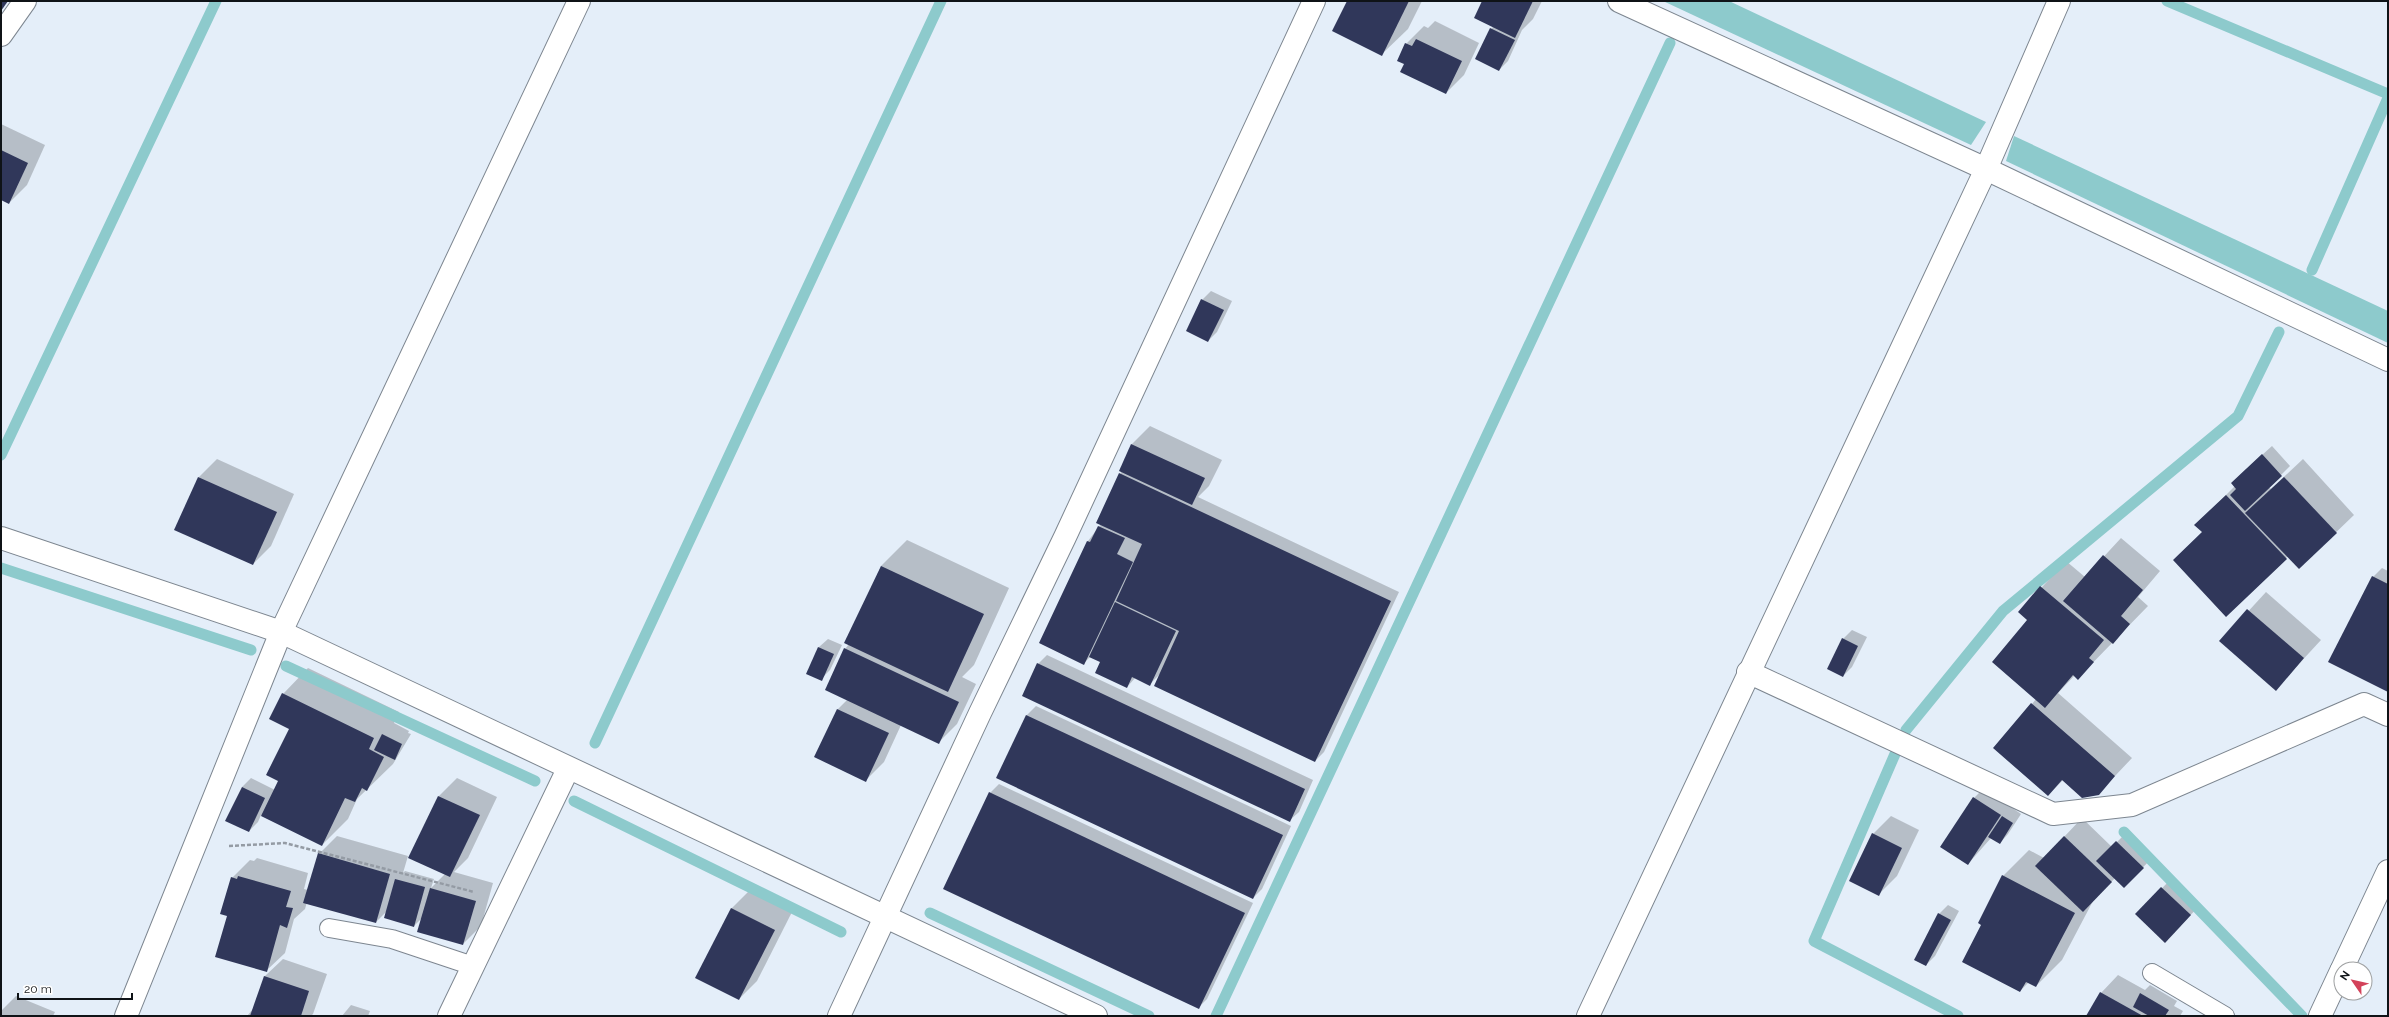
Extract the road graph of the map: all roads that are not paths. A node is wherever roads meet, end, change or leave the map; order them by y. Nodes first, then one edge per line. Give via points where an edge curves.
1 (25, 1) edge
2 (578, 1) edge
3 (1314, 1) edge
4 (1620, 1) edge
5 (2059, 1) edge
6 (1, 35) edge
7 (1986, 168) junction
8 (2388, 360) edge
9 (1, 538) edge
10 (280, 632) junction
11 (1748, 672) junction
12 (2388, 715) edge
13 (568, 769) junction
14 (2388, 871) edge
15 (886, 916) junction
16 (329, 928) dead end
17 (2345, 961) edge
18 (473, 966) junction
19 (2152, 973) dead end
20 (2333, 988) edge
21 (126, 1016) edge
22 (449, 1016) edge
23 (838, 1016) edge
24 (1096, 1016) edge
25 (1588, 1016) edge
26 (2225, 1016) edge
27 (2320, 1016) edge

1 - 6 street
2 - 10 street
3 - 15 street
4 - 7 street
5 - 7 street
7 - 8 street
7 - 11 street
9 - 10 street
10 - 13 street
10 - 21 street
11 - 12 street via 2053,814 2132,805 2364,704
11 - 25 street
13 - 15 street
13 - 18 street
14 - 17 street
15 - 23 street
15 - 24 street
16 - 18 lane via 392,939
18 - 22 street
19 - 26 lane
20 - 27 street

